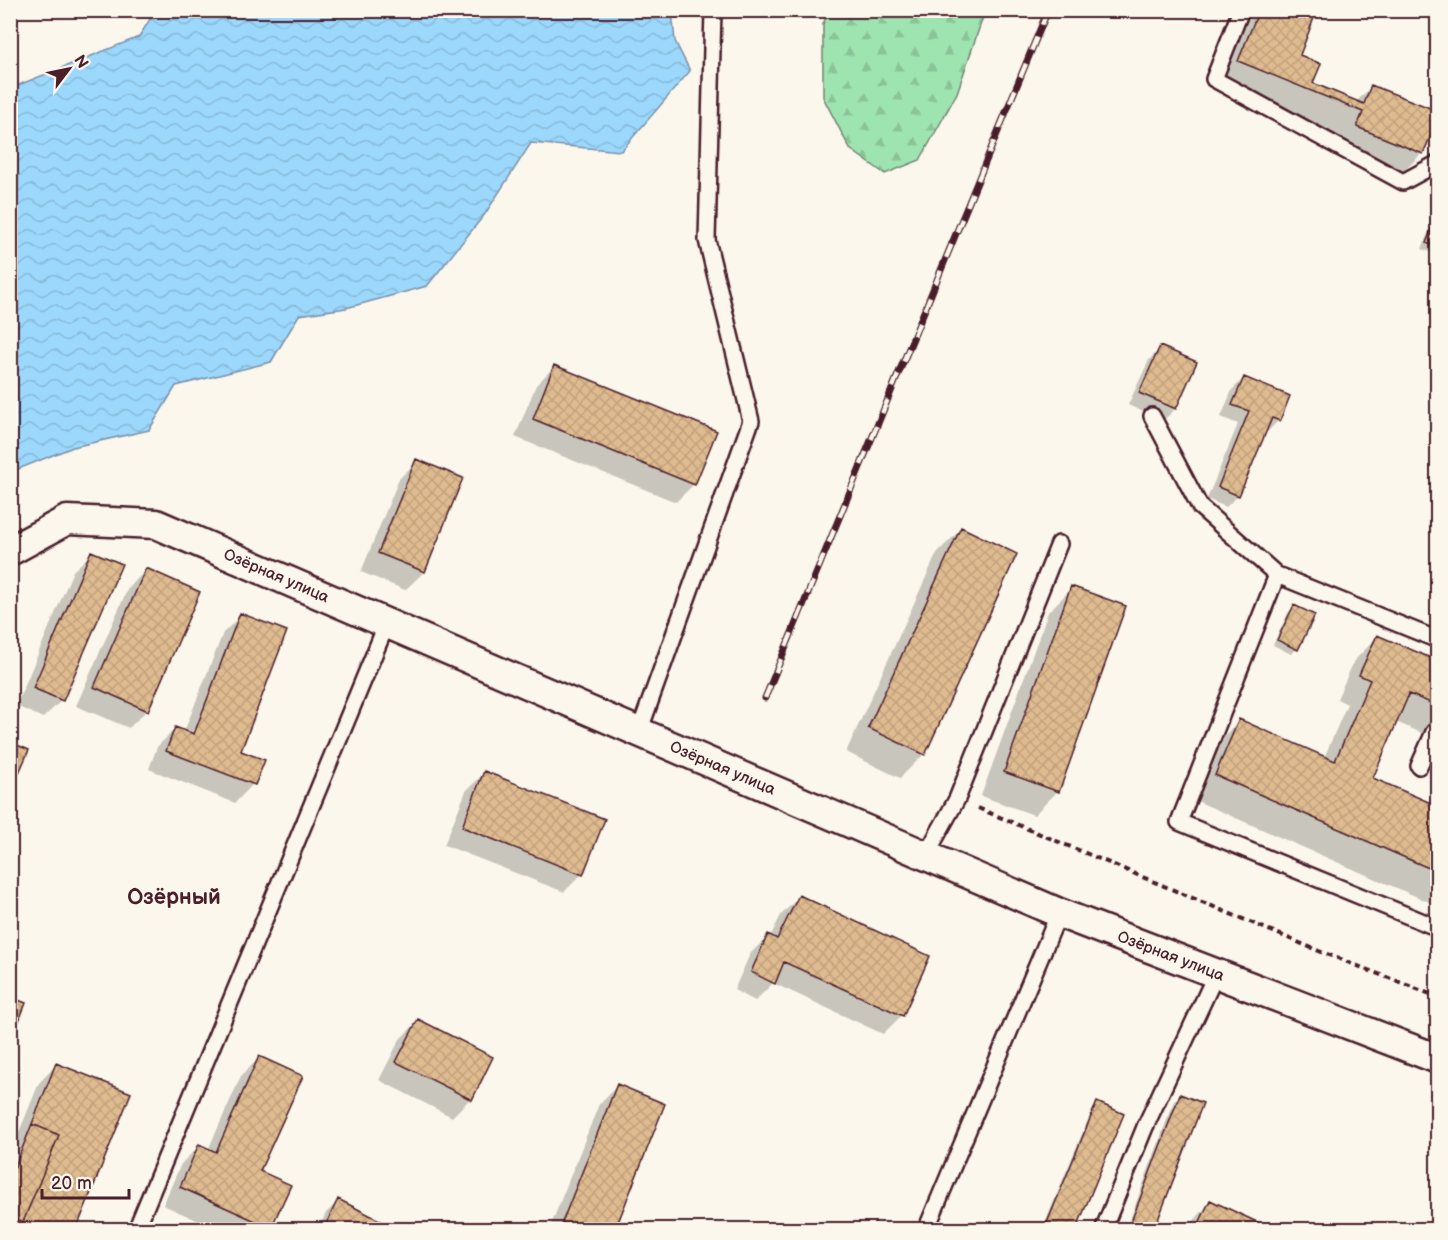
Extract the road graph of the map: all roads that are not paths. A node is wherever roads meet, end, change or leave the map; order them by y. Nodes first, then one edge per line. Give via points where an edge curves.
1 (713, 10) edge
2 (1241, 10) edge
3 (1437, 163) edge
4 (1152, 416) dead end
5 (1059, 544) dead end
6 (10, 550) edge
7 (1277, 575) junction
8 (387, 623) junction
9 (1437, 640) edge
10 (639, 732) junction
11 (1437, 734) edge
12 (1419, 766) dead end
13 (926, 855) junction
14 (1059, 913) junction
15 (1437, 928) edge
16 (1216, 974) junction
17 (1437, 1059) edge
18 (136, 1230) edge
19 (926, 1230) edge
20 (1103, 1230) edge

1 - 10 lane via 707,240 751,421
2 - 3 lane via 1214,79 1403,182
4 - 7 lane via 1200,507
5 - 13 lane via 957,799
6 - 8 street, Озёрная улица via 67,520 156,524
7 - 9 lane
7 - 15 lane via 1179,822
8 - 10 street, Озёрная улица
8 - 18 lane
10 - 13 street, Озёрная улица
11 - 12 lane via 1434,732
13 - 14 street, Озёрная улица
14 - 16 street, Озёрная улица
14 - 19 lane
16 - 17 street, Озёрная улица
16 - 20 lane via 1145,1127

